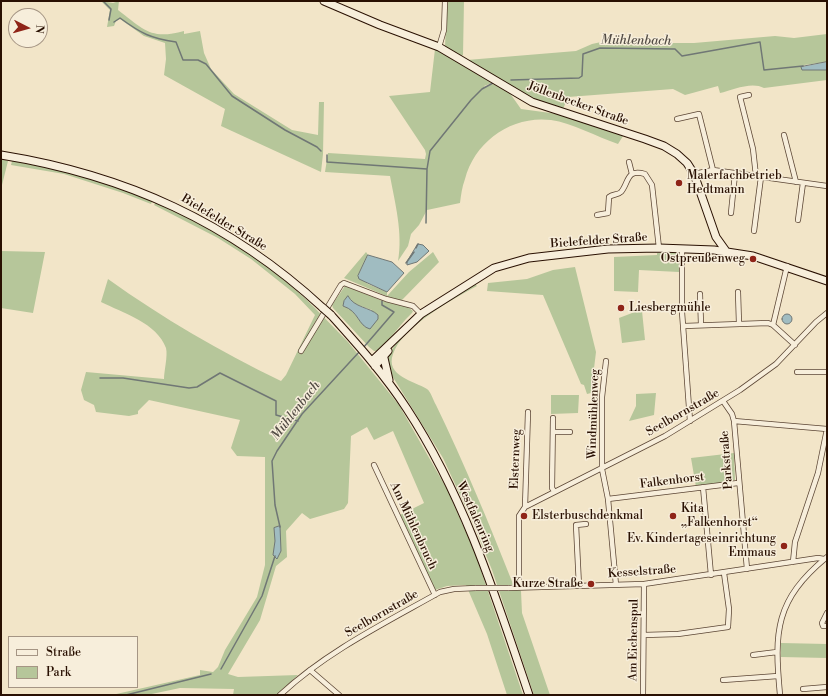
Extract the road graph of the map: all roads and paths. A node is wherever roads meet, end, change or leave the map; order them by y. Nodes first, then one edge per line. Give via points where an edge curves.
1 (324, 1) edge
2 (445, 1) edge
3 (438, 47) junction
4 (749, 95) dead end
5 (677, 119) dead end
6 (784, 135) dead end
7 (1, 155) edge
8 (630, 162) dead end
9 (713, 170) junction
10 (632, 174) junction
11 (696, 174) junction
12 (735, 174) junction
13 (759, 176) junction
14 (796, 182) junction
15 (803, 183) junction
16 (827, 186) edge
17 (731, 213) dead end
18 (597, 214) dead end
19 (798, 220) dead end
20 (754, 231) dead end
21 (716, 237) junction
22 (659, 248) junction
23 (682, 249) junction
24 (714, 250) junction
25 (726, 251) junction
26 (787, 266) junction
27 (827, 281) edge
28 (738, 292) dead end
29 (700, 294) dead end
30 (827, 313) edge
31 (421, 314) junction
32 (739, 324) junction
33 (773, 324) junction
34 (701, 325) junction
35 (684, 326) junction
36 (395, 340) junction
37 (795, 345) junction
38 (301, 351) dead end
39 (384, 358) junction
40 (606, 361) dead end
41 (374, 363) junction
42 (797, 372) dead end
43 (827, 372) edge
44 (390, 384) junction
45 (724, 401) junction
46 (528, 412) dead end
47 (553, 418) dead end
48 (690, 421) junction
49 (734, 421) junction
50 (827, 429) edge
51 (553, 432) junction
52 (570, 432) dead end
53 (374, 465) dead end
54 (602, 469) junction
55 (738, 483) junction
56 (703, 487) junction
57 (554, 491) junction
58 (608, 499) junction
59 (525, 507) junction
60 (586, 524) dead end
61 (826, 558) edge
62 (793, 562) junction
63 (747, 569) junction
64 (724, 573) junction
65 (711, 575) junction
66 (644, 584) junction
67 (616, 585) junction
68 (579, 586) junction
69 (519, 587) junction
70 (508, 588) joint
71 (435, 595) junction
72 (827, 613) edge
73 (827, 626) edge
74 (644, 635) junction
75 (777, 652) junction
76 (753, 655) dead end
77 (310, 670) junction
78 (778, 676) junction
79 (723, 680) dead end
80 (827, 687) edge
81 (803, 689) dead end
82 (280, 695) edge
83 (339, 695) edge
84 (529, 695) edge
85 (643, 695) edge
86 (780, 695) edge

1 - 3 main road, Jöllenbecker Straße
2 - 3 street via 444,30
3 - 11 main road, Jöllenbecker Straße via 532,102 664,146 677,154
4 - 13 street via 740,97
5 - 9 street via 699,114
6 - 14 street
7 - 41 main road, Bielefelder Straße, bridge via 100,177 176,206 209,224 265,260 323,308
8 - 10 street
9 - 11 street
9 - 12 street
10 - 18 street via 621,192 609,197 608,213
10 - 22 street via 645,174 652,185
11 - 21 main road, Jöllenbecker Straße
12 - 13 street
12 - 17 street
13 - 14 street
13 - 20 street
14 - 15 street
15 - 16 street
15 - 19 street
21 - 24 main road, Jöllenbecker Straße
21 - 25 main road, Jöllenbecker Straße
22 - 23 main road, Bielefelder Straße
22 - 31 main road, Bielefelder Straße via 576,252 537,256 507,263 484,274
23 - 24 main road, Bielefelder Straße
23 - 35 street
24 - 25 main road, Bielefelder Straße
25 - 26 main road, Bielefelder Straße via 747,254
26 - 27 main road, Bielefelder Straße
26 - 33 street
28 - 32 street
29 - 34 street
30 - 37 street, Seelbornstraße
31 - 36 main road, Bielefelder Straße
31 - 38 street via 413,306 344,283 341,284
32 - 33 street
32 - 34 street
33 - 37 street
34 - 35 street
35 - 48 street
36 - 39 main road, Bielefelder Straße
36 - 41 main road, Bielefelder Straße
37 - 45 street, Seelbornstraße via 776,364
39 - 41 main road, Bielefelder Straße
39 - 44 main road
40 - 54 street, Windmühlenweg via 602,397
41 - 44 main road, Westfalenring
42 - 43 street
44 - 84 main road, Westfalenring via 428,444 459,505 487,574
45 - 48 street, Seelbornstraße
45 - 49 street, Parkstraße
46 - 59 street, Elsternweg
47 - 51 street
48 - 54 street, Seelbornstraße
49 - 50 street
49 - 55 street, Parkstraße
50 - 62 street via 818,473 795,542
51 - 52 street
51 - 57 street
53 - 71 street, Am Mühlenbruch
54 - 57 street, Seelbornstraße
54 - 58 street
55 - 56 street, Falkenhorst
55 - 63 street, Parkstraße
56 - 58 street, Falkenhorst
56 - 65 street
57 - 59 street, Seelbornstraße
58 - 67 street
59 - 69 street, Elsternweg via 519,516
60 - 68 street via 576,525
61 - 62 street, Kesselstraße
61 - 75 street via 803,580 787,601 778,627
62 - 63 street, Kesselstraße
63 - 64 street, Kesselstraße
64 - 65 street, Kesselstraße
64 - 74 street via 729,609 728,627 678,634
65 - 66 street, Kesselstraße
66 - 67 street, Kesselstraße
66 - 74 street, Am Eichenspul
67 - 68 street, Kesselstraße
68 - 69 street, Kesselstraße
69 - 70 street, Kesselstraße
70 - 71 street, Seelbornstraße, bridge via 446,590
71 - 77 street, Seelbornstraße via 369,632
72 - 73 street via 822,623 823,626
74 - 85 street, Am Eichenspul
75 - 76 street
75 - 78 street
77 - 82 street, Seelbornstraße
77 - 83 street
78 - 79 street
78 - 86 street
80 - 81 street

